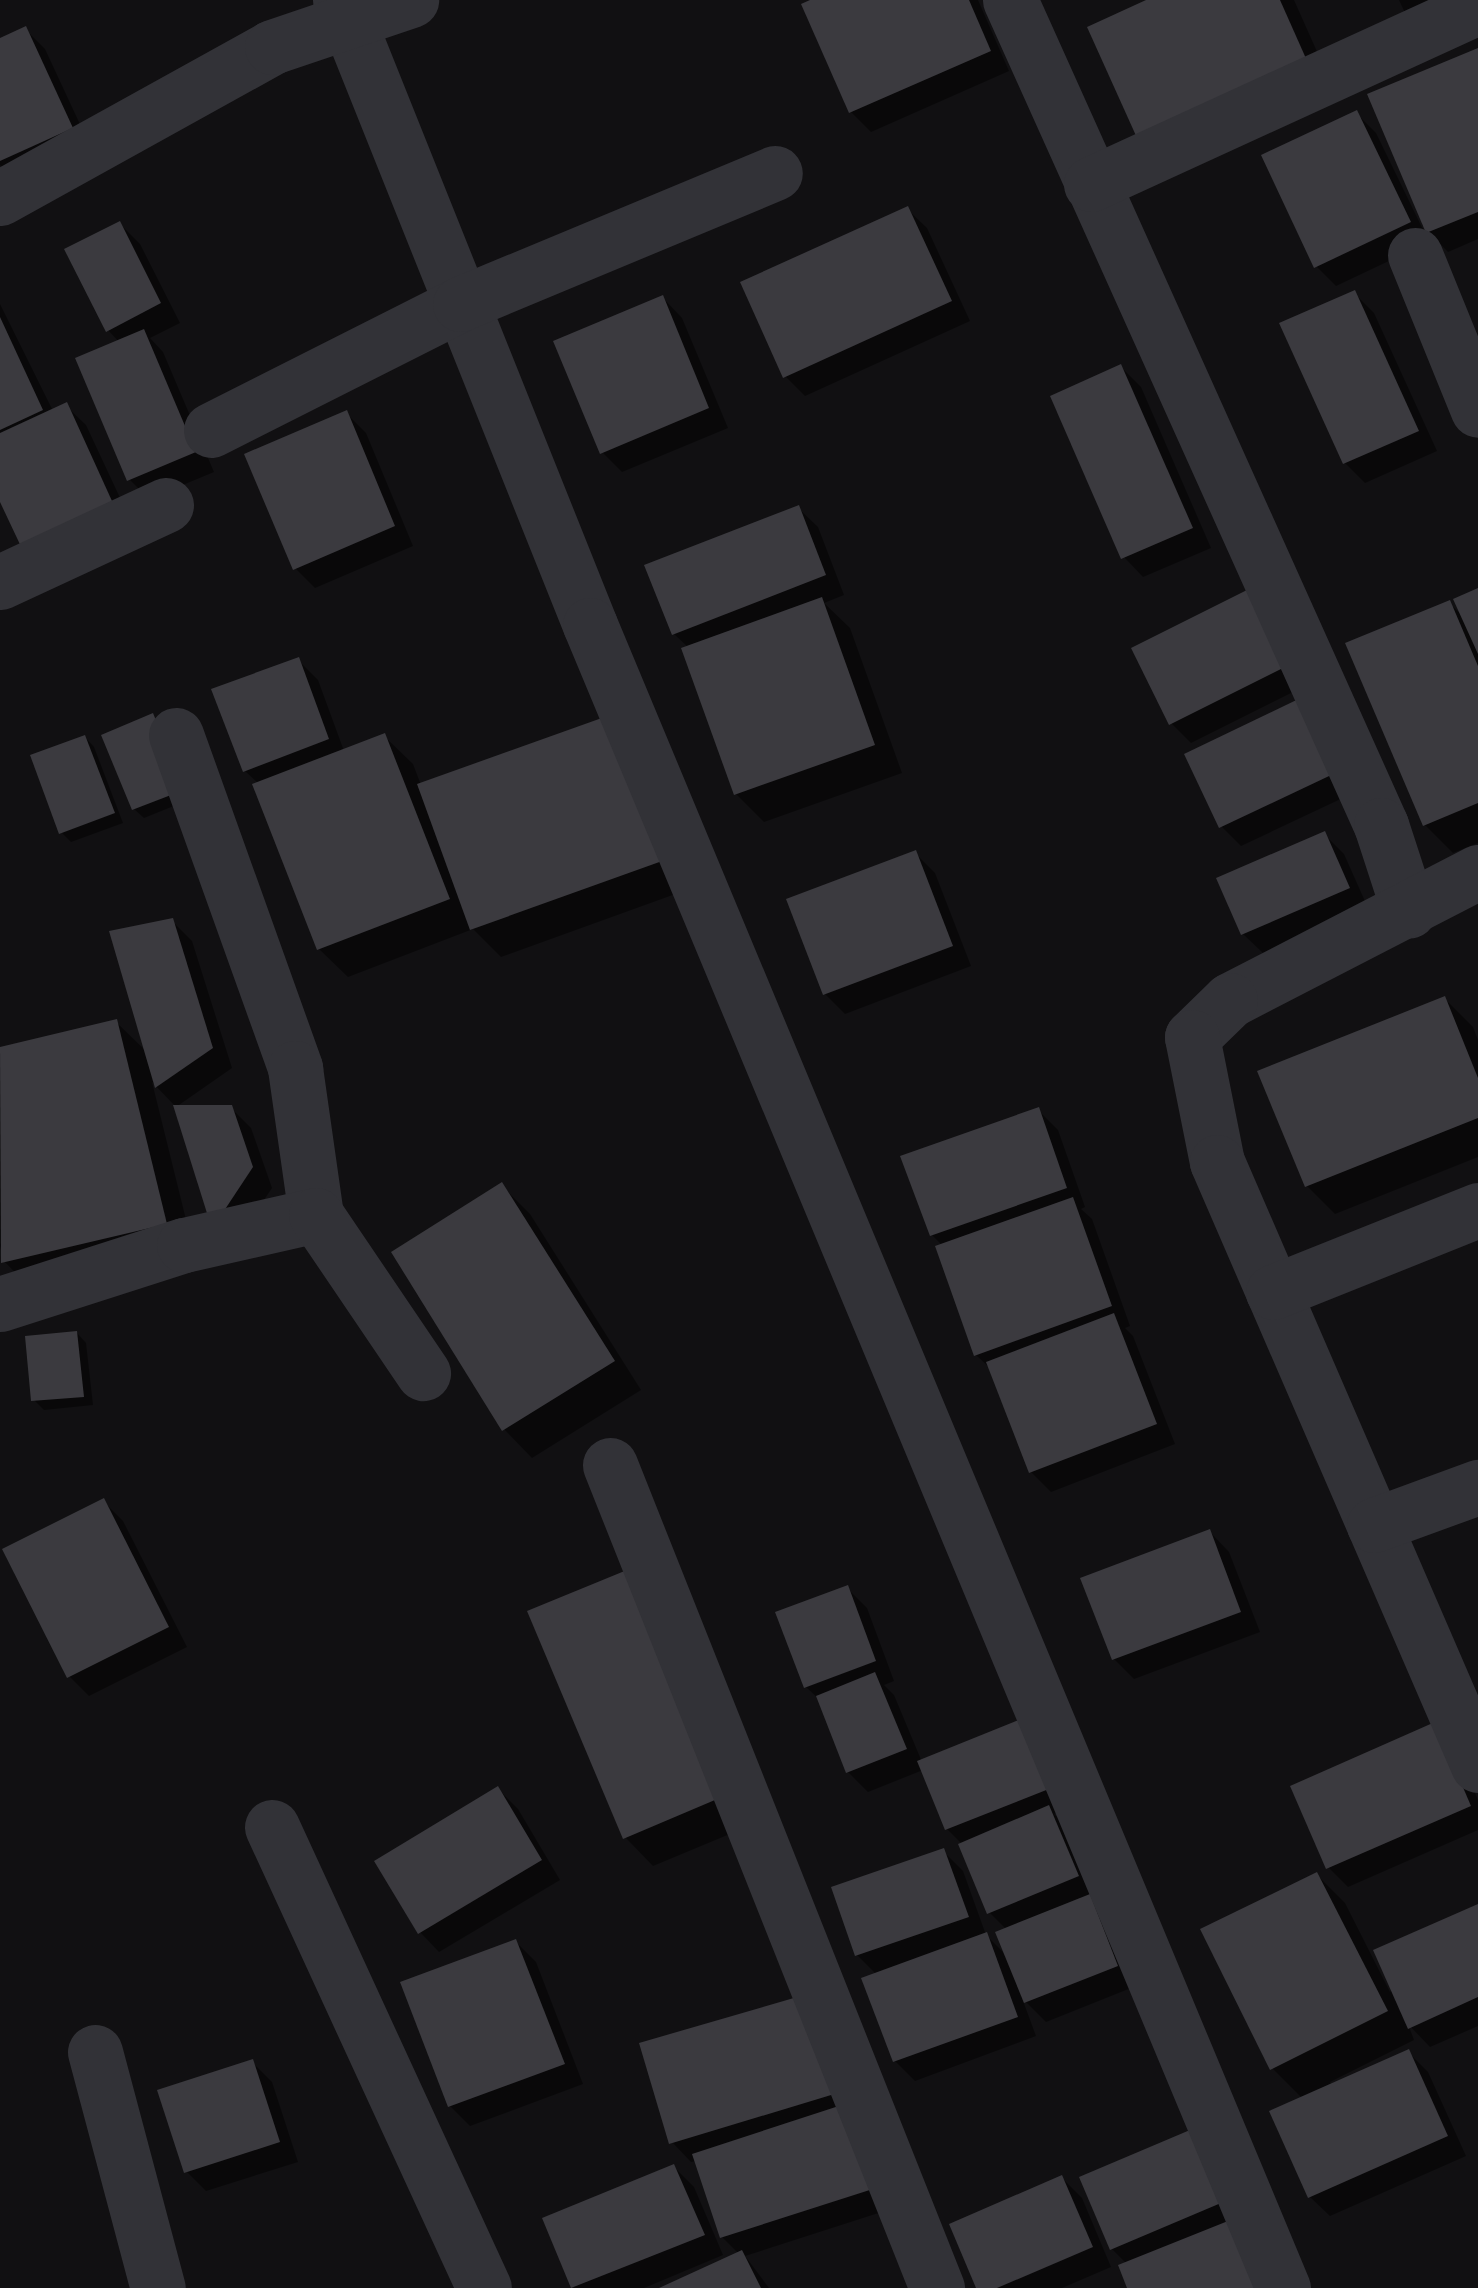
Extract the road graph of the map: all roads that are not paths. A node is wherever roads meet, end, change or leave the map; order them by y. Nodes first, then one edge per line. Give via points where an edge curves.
1 (411, 0) edge
2 (1010, 0) edge
3 (344, 11) edge
4 (1470, 14) edge
5 (775, 173) dead end
6 (1090, 184) junction
7 (0, 198) edge
8 (1415, 255) dead end
9 (460, 304) junction
10 (1478, 410) edge
11 (211, 430) dead end
12 (166, 505) dead end
13 (0, 582) edge
14 (176, 734) dead end
15 (1478, 872) edge
16 (1408, 911) junction
17 (1478, 1210) edge
18 (316, 1215) junction
19 (1273, 1292) junction
20 (0, 1304) edge
21 (423, 1374) dead end
22 (610, 1465) dead end
23 (1478, 1487) edge
24 (1374, 1526) junction
25 (1478, 1764) edge
26 (272, 1828) dead end
27 (95, 2052) dead end
28 (158, 2288) edge
29 (484, 2288) edge
30 (937, 2288) edge
31 (1283, 2288) edge

1 - 3 street
2 - 6 street
3 - 7 street
3 - 9 street
4 - 6 street
5 - 9 street
6 - 16 street via 1380,825
8 - 10 street
9 - 11 street
9 - 31 street
12 - 13 street
14 - 18 street via 295,1068
15 - 16 street
16 - 19 street via 1230,1000 1192,1038 1217,1162
17 - 19 street
18 - 20 street via 184,1244
18 - 21 street
19 - 24 street
22 - 30 street
23 - 24 street
24 - 25 street
26 - 29 street
27 - 28 street

